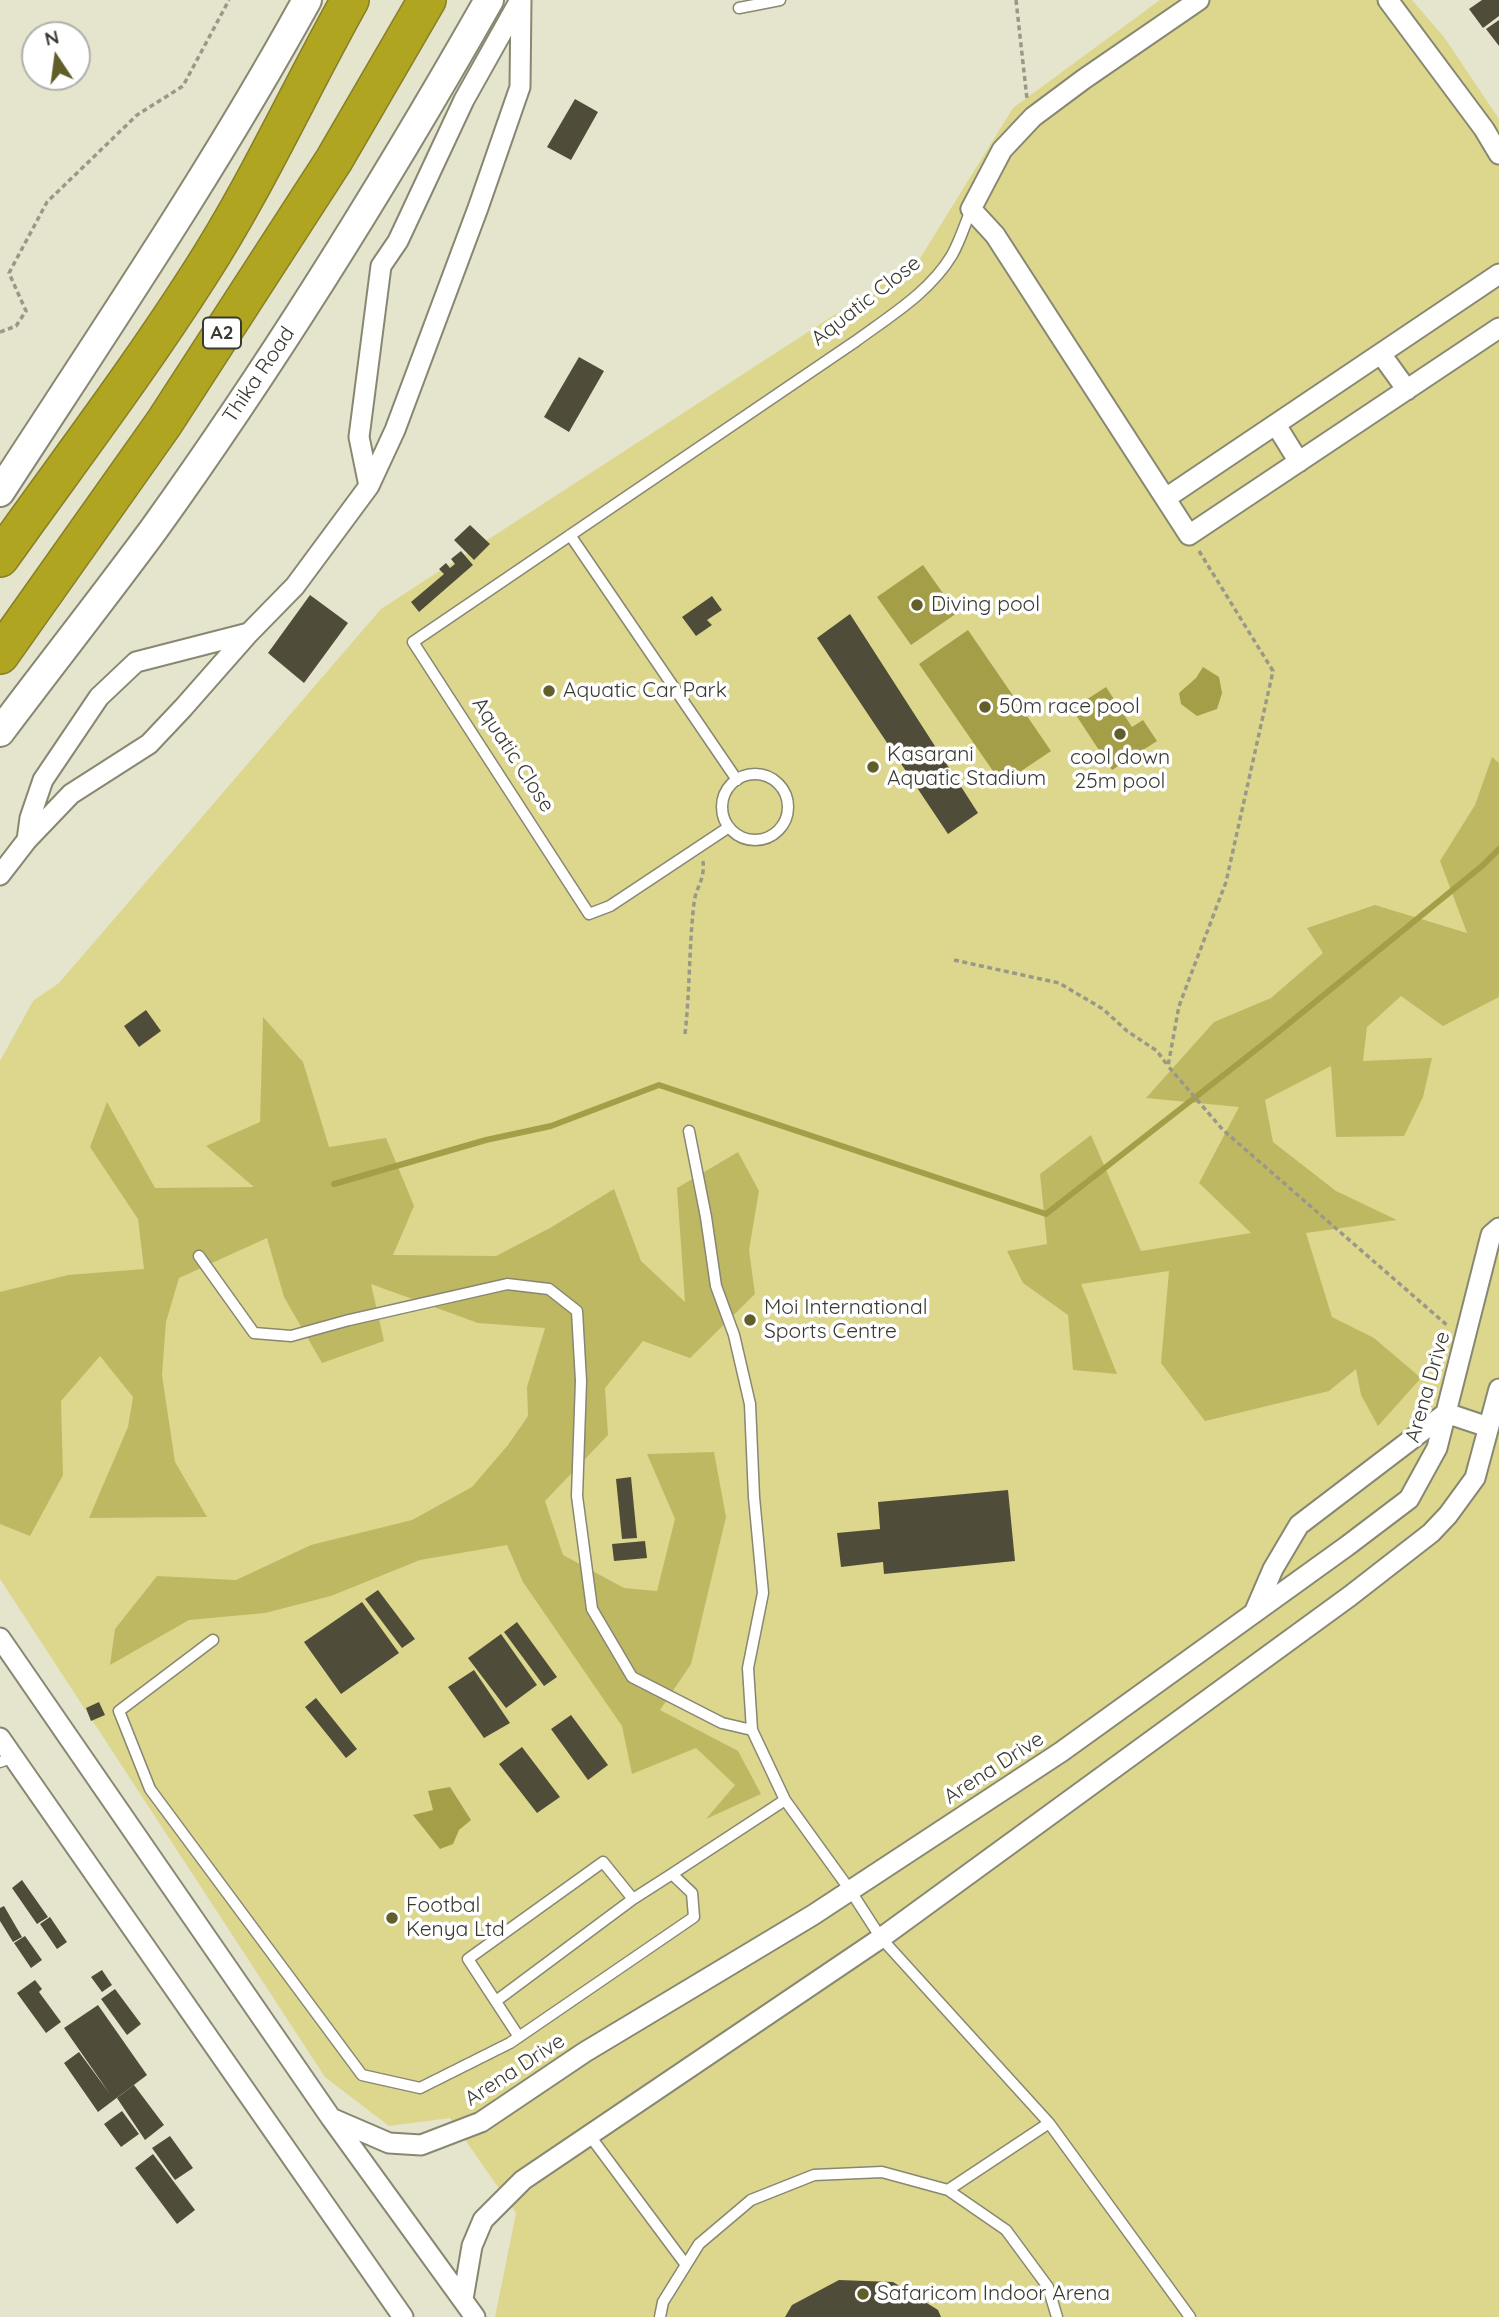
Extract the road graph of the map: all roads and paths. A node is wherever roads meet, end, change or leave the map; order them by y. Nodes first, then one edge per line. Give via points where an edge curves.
1 (229, 0) edge
2 (307, 0) edge
3 (350, 0) edge
4 (427, 0) edge
5 (489, 0) edge
6 (521, 0) edge
7 (780, 0) edge
8 (1016, 0) edge
9 (1199, 0) edge
10 (1388, 0) edge
11 (739, 8) dead end
12 (1033, 117) junction
13 (1499, 154) edge
14 (971, 209) junction
15 (1499, 274) edge
16 (1499, 328) edge
17 (0, 332) edge
18 (1381, 354) junction
19 (1406, 390) junction
20 (1276, 425) junction
21 (1299, 462) junction
22 (369, 485) junction
23 (0, 492) edge
24 (1166, 498) junction
25 (570, 535) junction
26 (1189, 535) junction
27 (0, 558) edge
28 (249, 633) junction
29 (0, 655) edge
30 (0, 732) edge
31 (737, 780) junction
32 (729, 827) junction
33 (27, 840) junction
34 (702, 845) junction
35 (0, 875) edge
36 (954, 960) dead end
37 (685, 1034) dead end
38 (1168, 1066) junction
39 (689, 1131) dead end
40 (1499, 1228) edge
41 (199, 1256) dead end
42 (1465, 1341) junction
43 (1499, 1388) edge
44 (1446, 1413) junction
45 (1494, 1426) edge
46 (1253, 1614) junction
47 (214, 1640) dead end
48 (3, 1650) edge
49 (752, 1730) junction
50 (0, 1738) edge
51 (7, 1760) edge
52 (785, 1800) junction
53 (672, 1874) junction
54 (850, 1889) junction
55 (633, 1899) junction
56 (881, 1938) junction
57 (496, 2001) junction
58 (519, 2037) junction
59 (331, 2118) junction
60 (1049, 2123) junction
61 (590, 2136) junction
62 (947, 2190) junction
63 (686, 2265) junction
64 (463, 2299) junction
65 (403, 2317) edge
66 (475, 2317) edge
67 (660, 2317) edge
68 (1057, 2317) edge
69 (1189, 2317) edge

1 - 17 path via 183,86 137,115 47,202 9,273 26,311 16,326
2 - 23 main road via 150,261
3 - 27 highway, A2 via 200,274
4 - 29 highway, A2 via 334,160 178,400
5 - 30 main road, Thika Road via 307,304 154,528
6 - 22 street via 520,87 395,430
6 - 22 street via 464,100 398,241 381,266 359,437
7 - 11 lane
8 - 12 path via 1028,107
9 - 12 street, Aquatic Close
10 - 13 street
12 - 14 street, Aquatic Close via 1002,150
14 - 24 street via 995,235
14 - 25 lane, Aquatic Close via 954,252 915,296
15 - 18 street
16 - 19 street
18 - 19 street
18 - 20 street
19 - 21 street
20 - 21 street
20 - 24 street
21 - 26 street
22 - 28 street via 295,586
24 - 26 street
25 - 31 lane
25 - 34 lane, Aquatic Close via 413,642 589,914 610,906
26 - 38 path via 1273,671 1226,882 1179,1006
28 - 33 street via 149,744 71,794
28 - 33 street via 136,662 99,696 43,780
31 - 32 lane via 723,801
31 - 32 lane via 751,774 773,779 787,796 789,807 781,828 762,839 751,840
32 - 34 lane, Aquatic Close
33 - 35 street
34 - 37 path via 704,876 694,900
36 - 38 path via 1059,984 1103,1009 1157,1051
38 - 42 path via 1223,1130
39 - 49 lane via 716,1286 734,1335 750,1404 763,1593 748,1668
40 - 42 street, Arena Drive via 1492,1235
41 - 49 lane via 254,1334 291,1336 507,1284 549,1289 578,1311 577,1496 592,1609 632,1677 722,1723
42 - 44 street, Arena Drive
43 - 45 street
44 - 45 street
44 - 46 street via 1299,1525
44 - 46 street, Arena Drive via 1437,1448 1409,1499
45 - 56 street via 1475,1478 1431,1533
46 - 54 street, Arena Drive via 1060,1752
47 - 58 lane via 119,1711 150,1790 362,2075 420,2088
48 - 59 street
49 - 52 lane
50 - 51 street
51 - 65 street
52 - 53 lane
52 - 54 lane
53 - 55 lane
53 - 58 lane via 692,1893 694,1917
54 - 56 lane
54 - 59 street, Arena Drive via 585,2052 481,2122 421,2146 389,2143
55 - 57 lane
55 - 57 lane via 603,1862 468,1959
56 - 60 lane
56 - 61 street
57 - 58 lane
59 - 64 street
60 - 62 lane
60 - 69 lane
61 - 63 lane
61 - 64 street via 523,2180 483,2220 472,2246
62 - 63 lane via 882,2172 814,2175 751,2200 699,2244
62 - 68 lane via 1006,2230 1048,2287
63 - 67 lane via 663,2302
64 - 66 street

